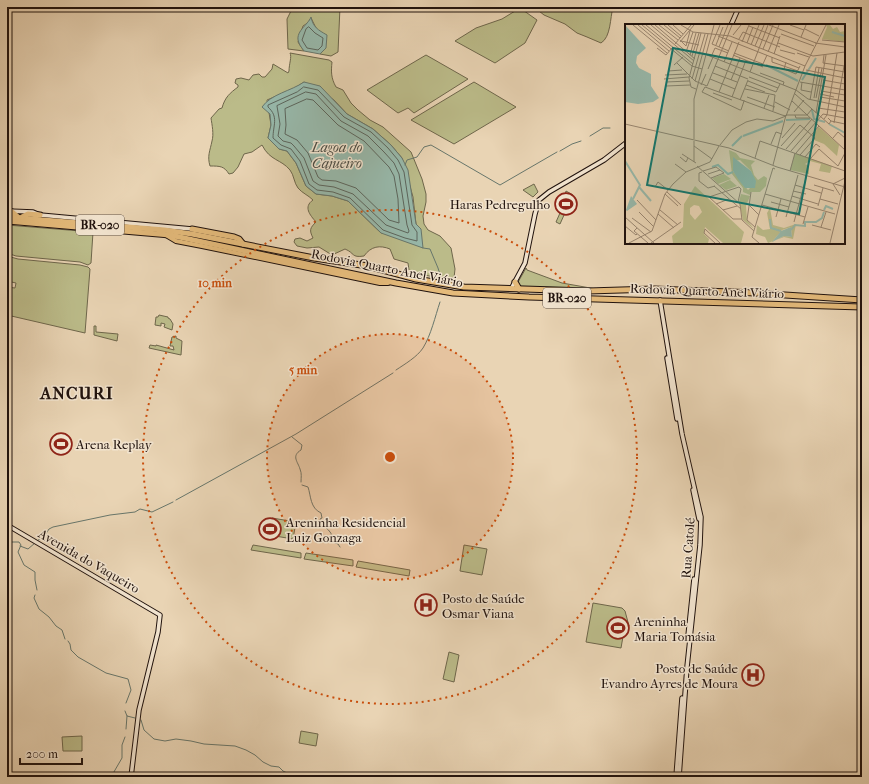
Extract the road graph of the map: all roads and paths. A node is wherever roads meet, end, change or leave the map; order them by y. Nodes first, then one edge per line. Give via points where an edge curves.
1 (739, 7) edge
2 (731, 24) edge
3 (625, 144) edge
4 (10, 212) edge
5 (40, 215) junction
6 (7, 217) edge
7 (20, 218) junction
8 (7, 220) edge
9 (192, 234) junction
10 (166, 235) junction
11 (244, 251) junction
12 (260, 258) junction
13 (368, 266) junction
14 (365, 277) junction
15 (515, 282) junction
16 (396, 283) junction
17 (487, 288) junction
18 (511, 289) junction
19 (519, 289) junction
20 (530, 289) junction
21 (705, 291) junction
22 (732, 292) junction
23 (486, 295) junction
24 (529, 297) junction
25 (659, 300) junction
26 (862, 300) edge
27 (708, 301) junction
28 (723, 302) junction
29 (862, 307) edge
30 (7, 525) edge
31 (131, 777) edge
32 (678, 777) edge

1 - 2 street
3 - 15 street via 540,200 525,263
4 - 5 street via 33,212
4 - 7 highway
5 - 7 highway via 28,214
5 - 9 street
6 - 7 highway, Rodovia Quarto Anel Viário / BR-020
7 - 9 highway, Rodovia Quarto Anel Viário / BR-020
8 - 10 highway, Rodovia Quarto Anel Viário / BR-020
9 - 10 highway, Rodovia Quarto Anel Viário / BR-020
9 - 11 highway, Rodovia Quarto Anel Viário / BR-020
9 - 13 highway, Rodovia Quarto Anel Viário / BR-020
10 - 12 main road, BR-020 via 176,241
11 - 12 highway
11 - 14 highway, Rodovia Quarto Anel Viário / BR-020
12 - 16 main road, BR-020 via 380,283
13 - 14 highway via 362,268
13 - 17 highway, Rodovia Quarto Anel Viário / BR-020 via 430,282
14 - 16 highway, Rodovia Quarto Anel Viário / BR-020
15 - 18 street
15 - 19 highway
16 - 23 highway, Rodovia Quarto Anel Viário / BR-020 via 453,293
17 - 18 highway, Rodovia Quarto Anel Viário / BR-020
17 - 23 highway
18 - 19 highway, Rodovia Quarto Anel Viário / BR-020
19 - 20 highway, Rodovia Quarto Anel Viário / BR-020
20 - 21 highway, Rodovia Quarto Anel Viário / BR-020
20 - 24 highway
21 - 22 highway, Rodovia Quarto Anel Viário / BR-020
21 - 27 highway via 713,296
22 - 26 highway, Rodovia Quarto Anel Viário / BR-020
22 - 28 highway via 718,294
23 - 24 highway, Rodovia Quarto Anel Viário / BR-020
24 - 25 highway, Rodovia Quarto Anel Viário / BR-020
25 - 27 highway, Rodovia Quarto Anel Viário / BR-020
25 - 32 street, Rua Catolé via 675,400 699,518
27 - 28 highway, Rodovia Quarto Anel Viário / BR-020
28 - 29 highway, Rodovia Quarto Anel Viário / BR-020
30 - 31 street, Avenida do Vaqueiro via 160,615 138,710

